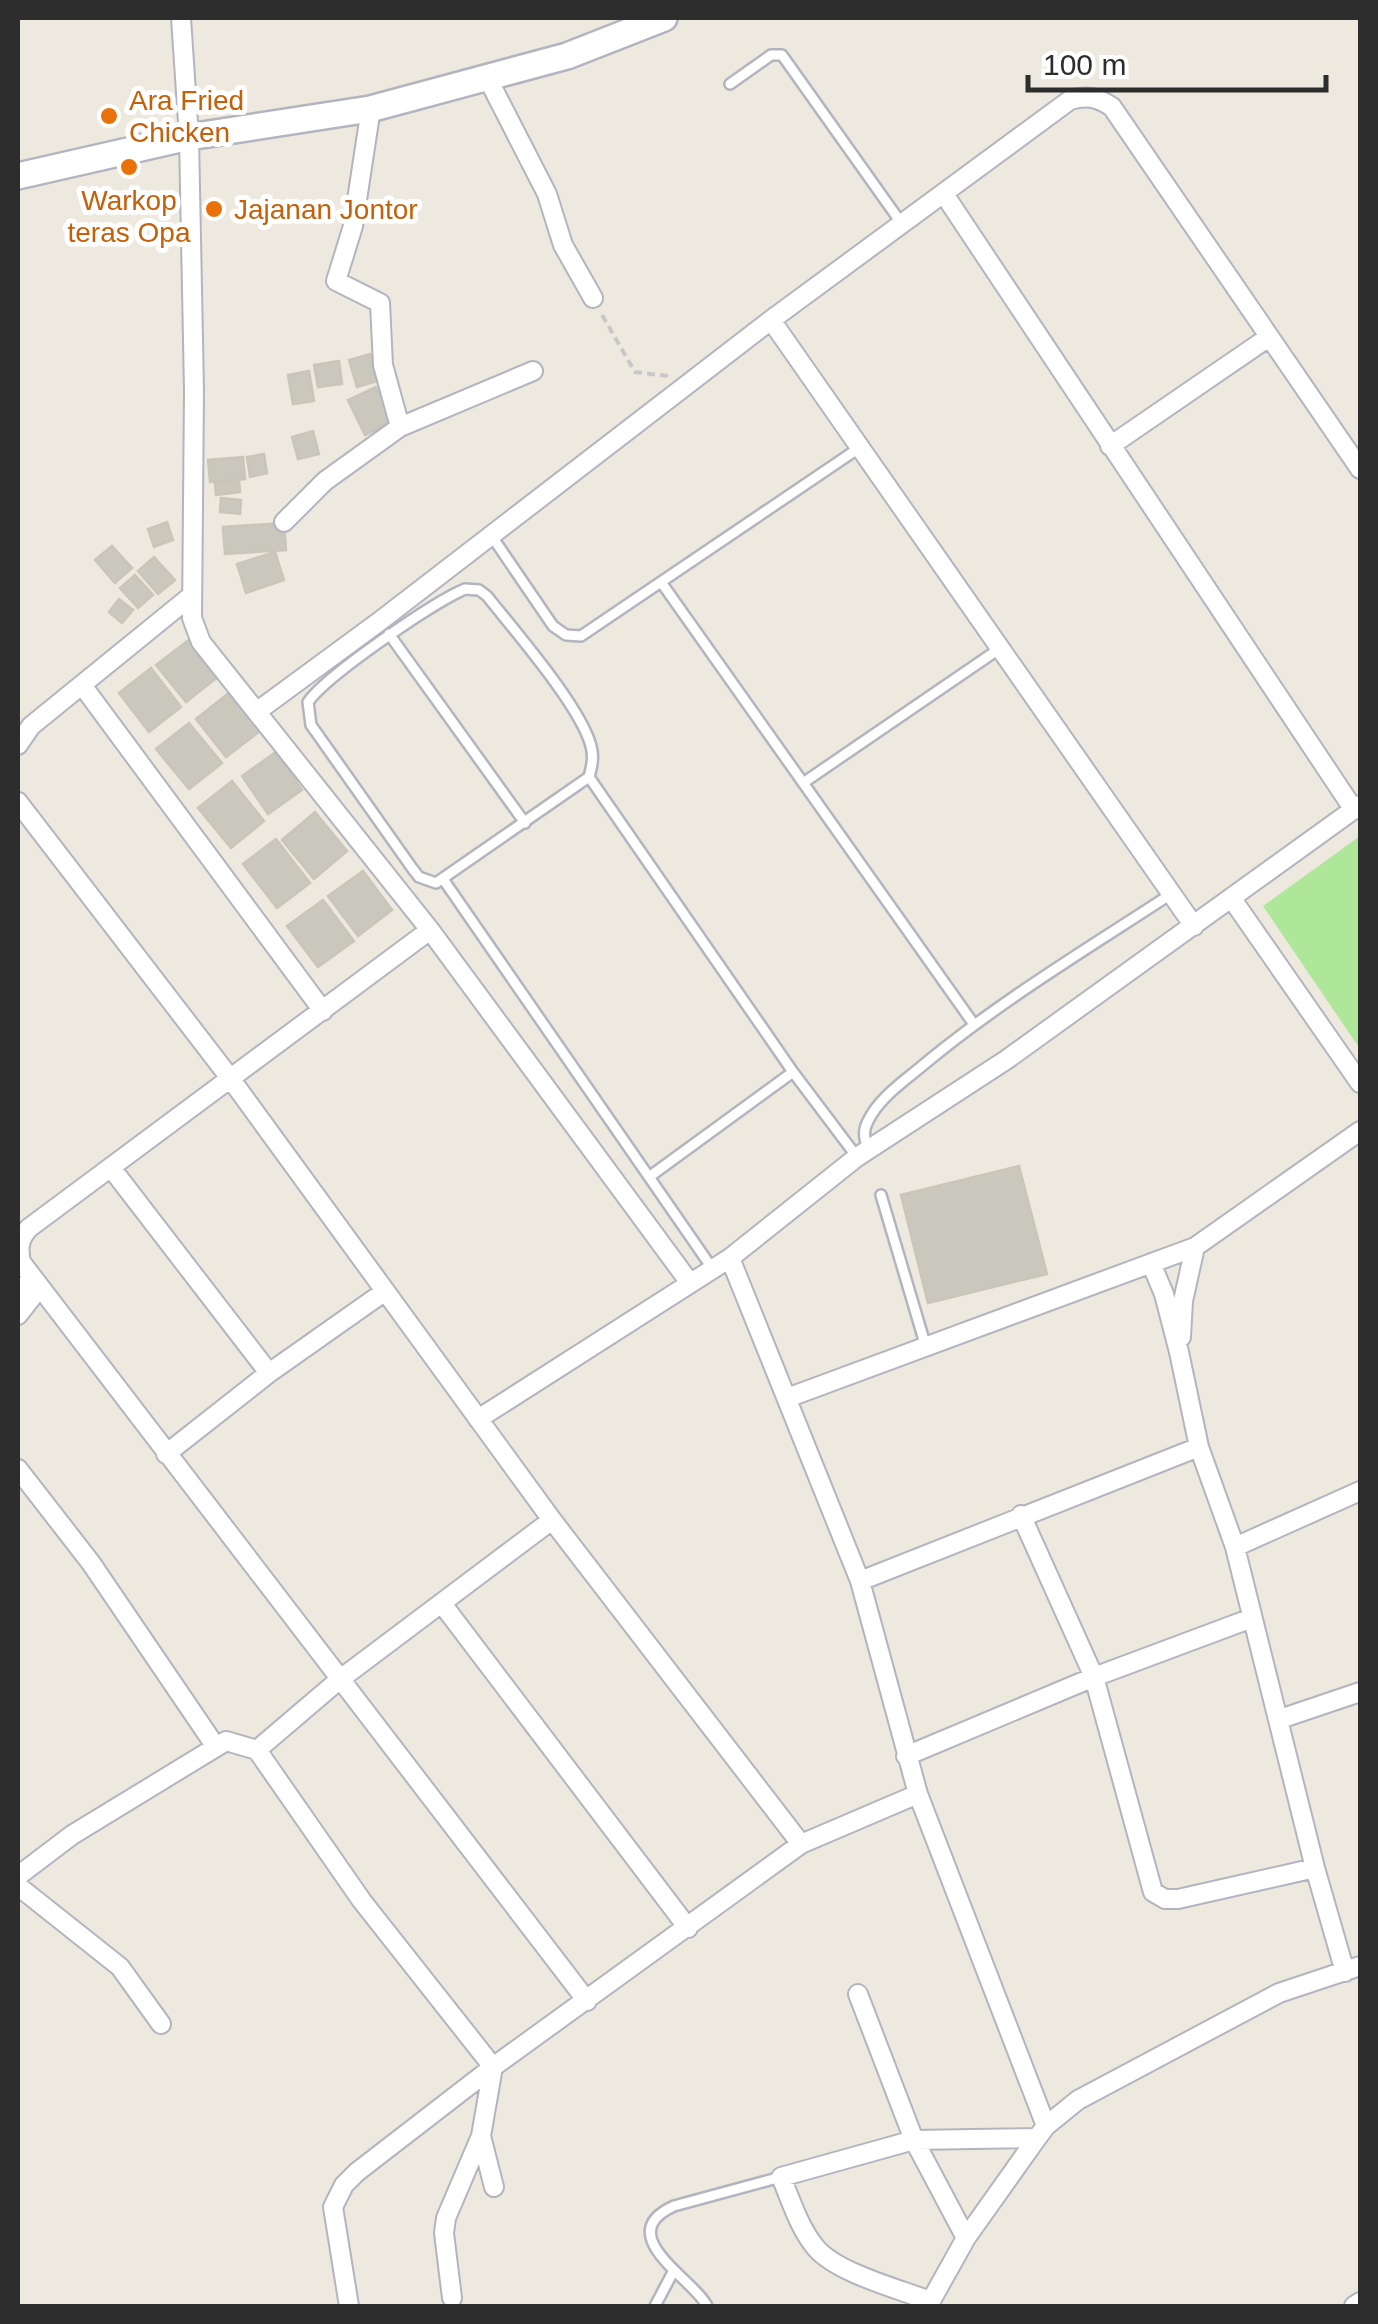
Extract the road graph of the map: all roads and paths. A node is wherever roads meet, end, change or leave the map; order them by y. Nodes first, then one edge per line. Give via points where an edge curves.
1 (181, 18) edge
2 (664, 18) edge
3 (487, 77) junction
4 (730, 84) dead end
5 (372, 108) junction
6 (190, 137) junction
7 (18, 176) edge
8 (944, 194) junction
9 (902, 224) junction
10 (593, 298) joint
11 (771, 320) junction
12 (1269, 337) junction
13 (533, 371) dead end
14 (698, 376) junction
15 (400, 427) junction
16 (1110, 446) junction
17 (859, 448) junction
18 (1360, 469) edge
19 (284, 522) dead end
20 (492, 535) junction
21 (662, 582) junction
22 (190, 596) junction
23 (385, 629) junction
24 (1000, 649) junction
25 (82, 685) junction
26 (259, 710) junction
27 (18, 745) edge
28 (590, 777) junction
29 (804, 783) junction
30 (18, 802) edge
31 (1357, 807) edge
32 (525, 823) junction
33 (443, 879) junction
34 (1171, 894) junction
35 (1232, 899) junction
36 (1194, 926) junction
37 (430, 930) junction
38 (323, 1011) junction
39 (973, 1023) junction
40 (793, 1072) junction
41 (230, 1078) junction
42 (1360, 1083) edge
43 (1360, 1131) edge
44 (863, 1154) junction
45 (112, 1169) junction
46 (649, 1177) junction
47 (881, 1195) dead end
48 (1196, 1248) junction
49 (730, 1258) junction
50 (1151, 1264) junction
51 (712, 1268) junction
52 (37, 1283) junction
53 (690, 1283) junction
54 (18, 1290) edge
55 (384, 1292) junction
56 (18, 1315) edge
57 (926, 1347) junction
58 (1180, 1352) junction
59 (270, 1373) junction
60 (787, 1398) junction
61 (478, 1419) junction
62 (1199, 1447) junction
63 (166, 1454) junction
64 (18, 1468) edge
65 (1360, 1490) edge
66 (1021, 1515) junction
67 (552, 1520) junction
68 (1235, 1547) junction
69 (860, 1581) junction
70 (443, 1604) junction
71 (1252, 1618) junction
72 (1094, 1677) junction
73 (339, 1680) junction
74 (1360, 1692) edge
75 (1280, 1720) junction
76 (216, 1748) junction
77 (257, 1750) junction
78 (906, 1756) junction
79 (918, 1794) junction
80 (801, 1844) junction
81 (1315, 1868) junction
82 (18, 1876) edge
83 (18, 1886) edge
84 (688, 1928) junction
85 (1353, 1969) edge
86 (858, 1994) dead end
87 (587, 2002) junction
88 (162, 2024) dead end
89 (493, 2067) junction
90 (1042, 2132) junction
91 (481, 2136) junction
92 (914, 2140) junction
93 (781, 2177) junction
94 (494, 2186) dead end
95 (966, 2238) junction
96 (672, 2272) junction
97 (452, 2298) dead end
98 (1360, 2302) edge
99 (929, 2304) edge
100 (349, 2306) edge
101 (655, 2306) edge
102 (707, 2306) edge
103 (1354, 2306) edge

1 - 6 street
2 - 3 street via 567,56
3 - 5 street
3 - 10 street
4 - 9 lane via 771,55 782,55
5 - 6 street
5 - 15 street via 353,226 336,281 380,304 383,364
6 - 7 street
6 - 22 street
8 - 9 street
8 - 12 street via 1070,100 1098,98 1112,107
8 - 16 street
9 - 11 street
10 - 14 path via 635,372
11 - 14 street
11 - 17 street
12 - 16 street
12 - 18 street
13 - 15 street
14 - 20 street
15 - 19 street via 325,481
16 - 31 street
17 - 21 lane
17 - 24 street
20 - 21 lane via 566,635 582,636
20 - 23 street
21 - 29 lane
22 - 25 street
22 - 26 street via 201,642
23 - 26 street
23 - 28 lane via 466,589 487,596 585,730
23 - 32 lane
23 - 33 lane via 316,690 308,714 412,868 428,882
24 - 29 lane
24 - 34 street
25 - 27 street
25 - 38 street
26 - 37 street
28 - 32 lane
28 - 40 lane
29 - 39 lane
30 - 41 street
31 - 35 street
32 - 33 lane
33 - 46 lane
34 - 36 street
34 - 39 lane
35 - 36 street
35 - 42 street
36 - 44 street
37 - 38 street
37 - 53 street
38 - 41 street
39 - 44 lane via 874,1110
40 - 44 lane
40 - 46 lane
41 - 45 street
41 - 55 street
43 - 48 street
44 - 49 street
45 - 52 street via 24,1234 18,1251
45 - 59 street
46 - 51 lane
47 - 57 lane
48 - 50 street
48 - 58 street
49 - 51 street
49 - 60 street
50 - 57 street
50 - 58 street
51 - 53 street
52 - 54 street
52 - 56 street
52 - 63 street
53 - 61 street
55 - 59 street
55 - 61 street
57 - 60 street
58 - 62 street
59 - 63 street
60 - 69 street
61 - 67 street
62 - 66 street
62 - 68 street
63 - 73 street
64 - 76 street
65 - 68 street
66 - 69 street
66 - 72 street
67 - 70 street
67 - 80 street
68 - 71 street
69 - 78 street
70 - 73 street
70 - 84 street
71 - 72 street
71 - 75 street
72 - 78 street
72 - 81 street via 1157,1896 1178,1899
73 - 77 street
73 - 87 street
74 - 75 street
75 - 81 street
76 - 77 street via 226,1741
76 - 82 street via 72,1835
77 - 89 street via 362,1901
78 - 79 street
79 - 80 street
79 - 90 street
80 - 84 street
81 - 85 street
83 - 88 street via 120,1967
84 - 87 street
85 - 90 street via 1279,1992 1078,2100
86 - 92 street
87 - 89 street
89 - 91 street
89 - 100 street via 344,2186 333,2207
90 - 92 street
90 - 95 street
91 - 94 street
91 - 97 street via 446,2218
92 - 93 street
92 - 95 street
93 - 96 lane via 660,2212 652,2232
93 - 99 street via 818,2250
95 - 99 street
96 - 101 lane
96 - 102 lane
98 - 103 street

